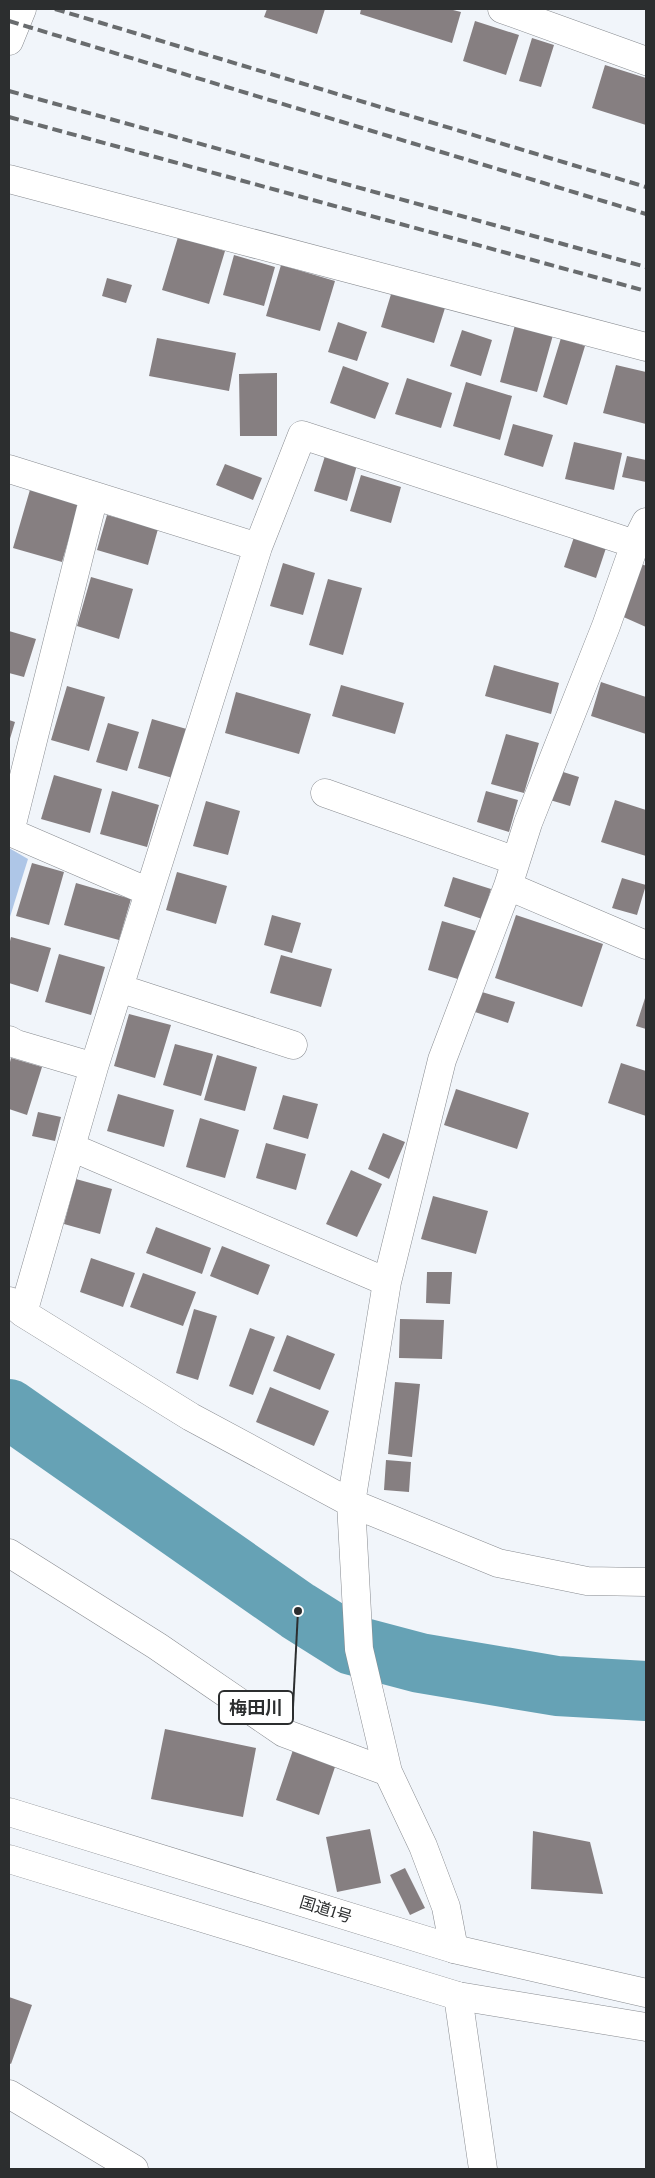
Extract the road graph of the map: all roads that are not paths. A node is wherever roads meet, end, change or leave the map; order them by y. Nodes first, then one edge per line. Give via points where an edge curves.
1 (22, 9) edge
2 (502, 9) edge
3 (9, 41) edge
4 (646, 61) edge
5 (9, 178) edge
6 (646, 347) edge
7 (9, 469) edge
8 (94, 496) junction
9 (641, 533) edge
10 (258, 547) junction
11 (325, 794) dead end
12 (516, 861) junction
13 (508, 886) junction
14 (149, 892) junction
15 (646, 945) edge
16 (119, 988) junction
17 (9, 1040) edge
18 (292, 1045) dead end
19 (94, 1068) junction
20 (71, 1147) junction
21 (387, 1282) junction
22 (16, 1307) edge
23 (352, 1503) junction
24 (9, 1553) edge
25 (646, 1582) edge
26 (386, 1765) junction
27 (9, 1812) edge
28 (9, 1859) edge
29 (454, 1949) junction
30 (646, 1993) edge
31 (458, 1996) junction
32 (646, 2027) edge
33 (9, 2094) edge
34 (134, 2169) edge
35 (483, 2169) edge

1 - 3 main road
2 - 4 main road
5 - 6 main road
7 - 8 main road
8 - 10 main road
8 - 14 main road via 10,832
9 - 10 main road via 302,435
9 - 12 main road
10 - 14 main road
11 - 12 main road
12 - 13 main road
13 - 15 main road
13 - 21 main road via 442,1060
14 - 16 main road
16 - 18 main road
16 - 19 main road
17 - 19 main road
19 - 20 main road
20 - 21 main road
20 - 22 main road
21 - 23 main road
22 - 23 main road via 191,1417
23 - 25 main road via 498,1563 587,1581
23 - 26 main road via 359,1649
24 - 26 main road via 157,1646 284,1733
26 - 29 main road via 423,1846 446,1907
27 - 29 main road, 国道1号
28 - 31 main road
29 - 30 main road, 国道1号
31 - 32 main road
31 - 35 main road
33 - 34 main road

